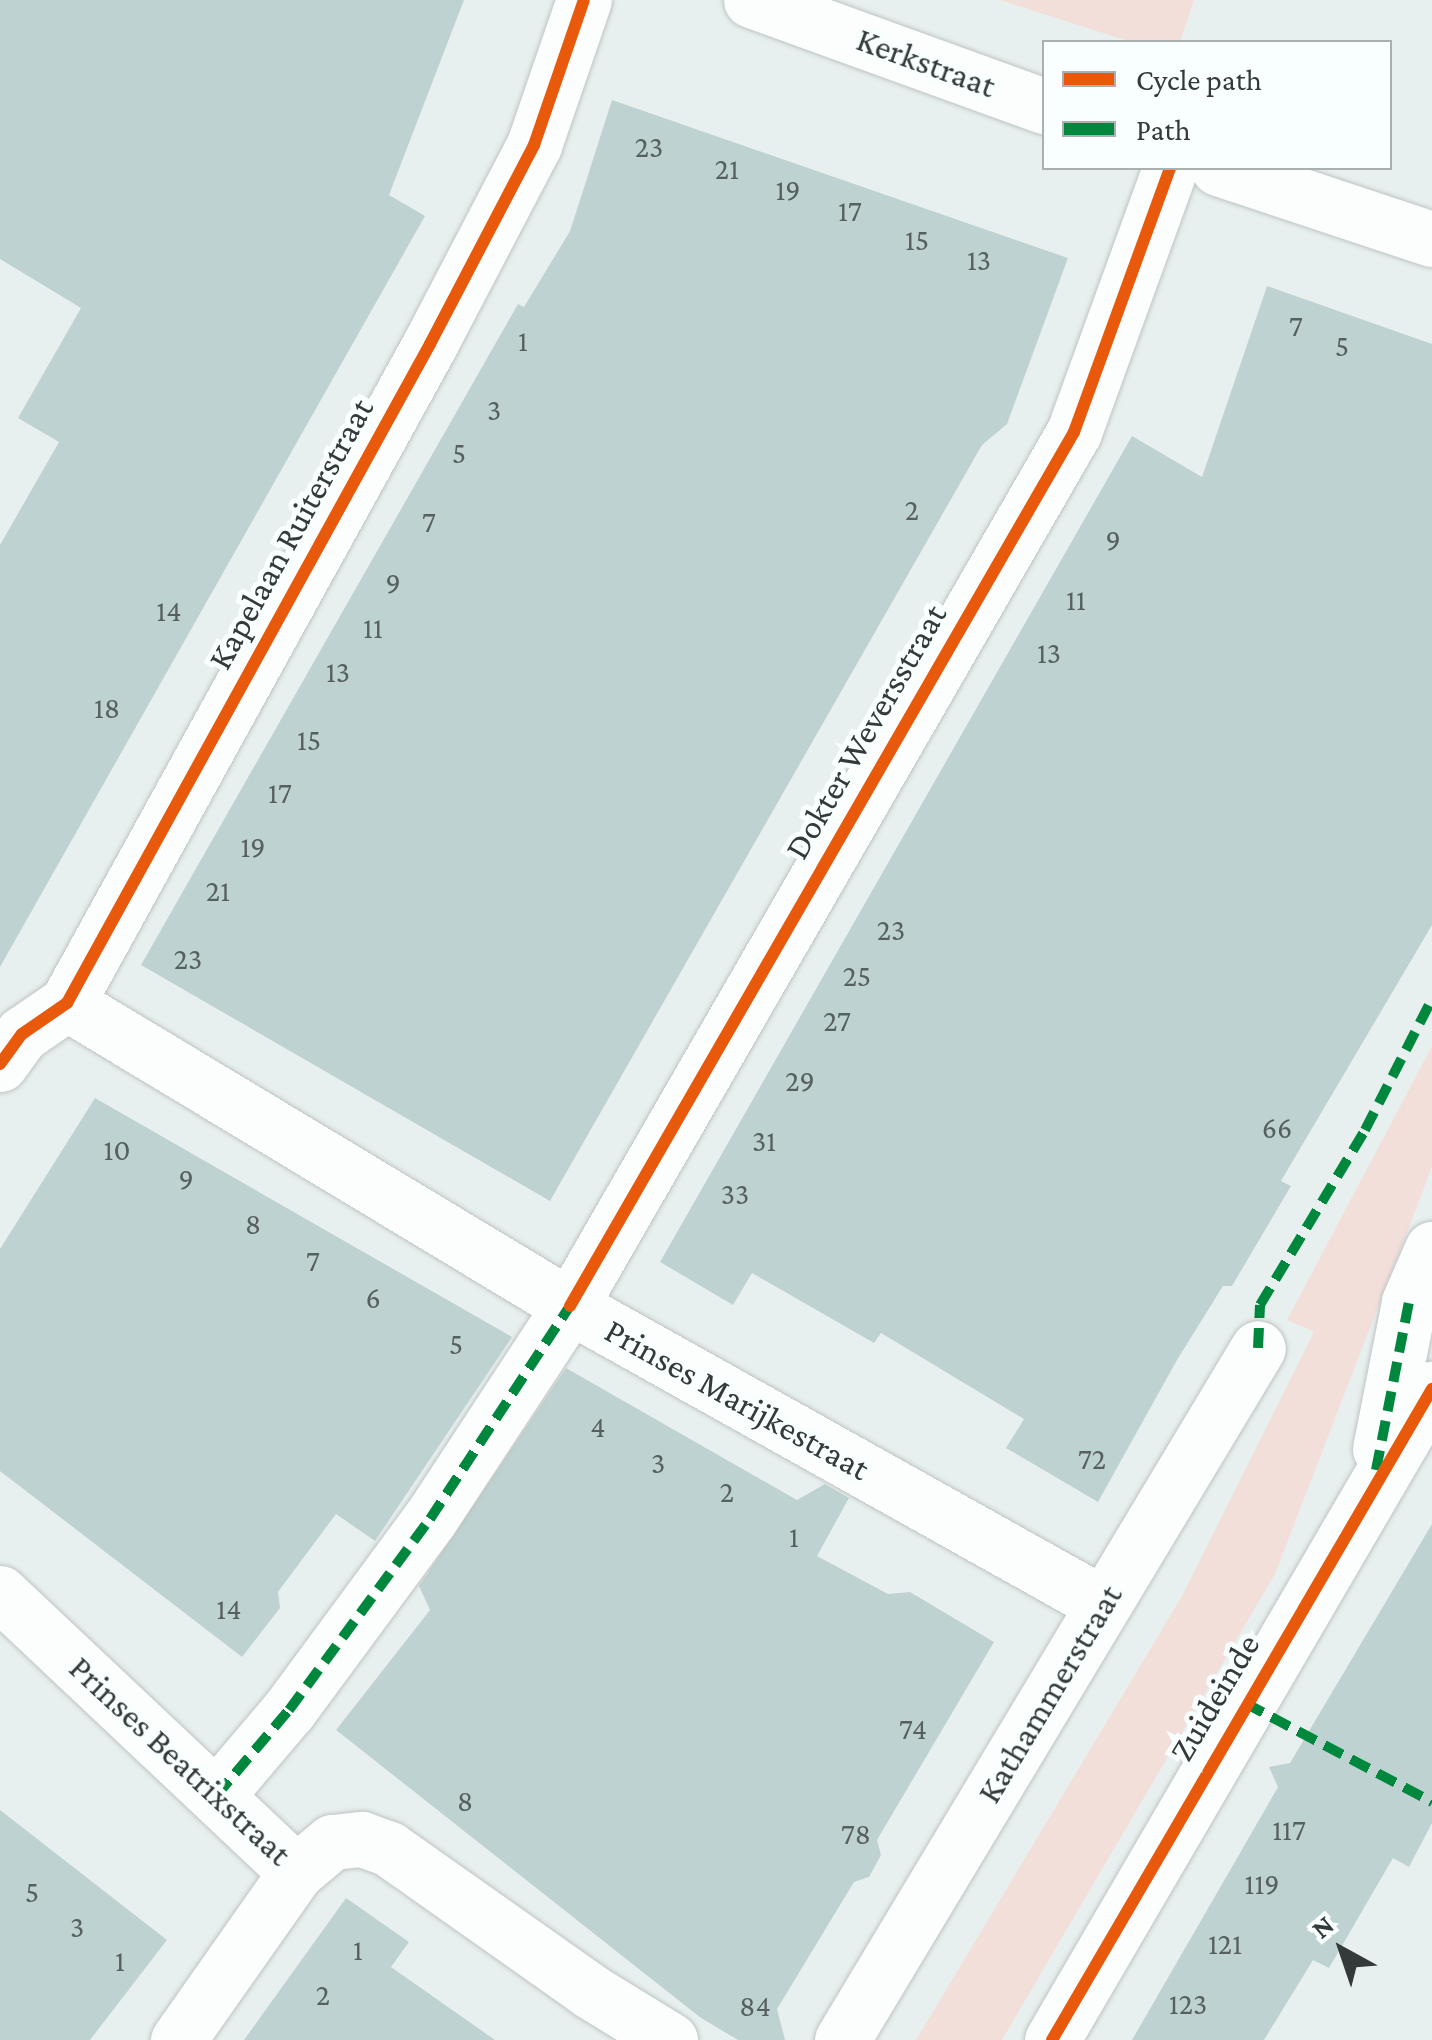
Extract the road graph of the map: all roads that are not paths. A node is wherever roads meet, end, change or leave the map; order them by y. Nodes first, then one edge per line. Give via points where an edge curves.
1 (584, 0) edge
2 (751, 0) edge
3 (1042, 105) edge
4 (1169, 170) edge
5 (1225, 170) edge
6 (1431, 233) edge
7 (67, 1003) junction
8 (0, 1064) edge
9 (1432, 1249) edge
10 (570, 1306) junction
11 (1258, 1348) dead end
12 (1432, 1389) edge
13 (1372, 1490) junction
14 (0, 1593) edge
15 (1103, 1604) junction
16 (216, 1796) junction
17 (296, 1872) junction
18 (178, 2040) edge
19 (670, 2040) edge
20 (842, 2040) edge
21 (1052, 2040) edge

1 - 7 street, Kapelaan Ruiterstraat via 534,145
2 - 3 street, Kerkstraat
4 - 10 street, Dokter Weversstraat via 1074,432
5 - 6 street
7 - 8 street, Kapelaan Ruiterstraat via 22,1034
7 - 10 street, Prinses Marijkestraat
9 - 13 street, Zuideinde via 1409,1302
10 - 15 street, Prinses Marijkestraat
10 - 16 street, Dokter Weversstraat via 430,1519 289,1710
11 - 15 street, Kathammerstraat
12 - 13 street, Zuideinde
13 - 21 street, Zuideinde
14 - 16 street, Prinses Beatrixstraat
15 - 20 street, Kathammerstraat
16 - 17 street, Prinses Beatrixstraat
17 - 18 street
17 - 19 street, Prinses Beatrixstraat via 332,1842 362,1839 389,1848 590,1992

